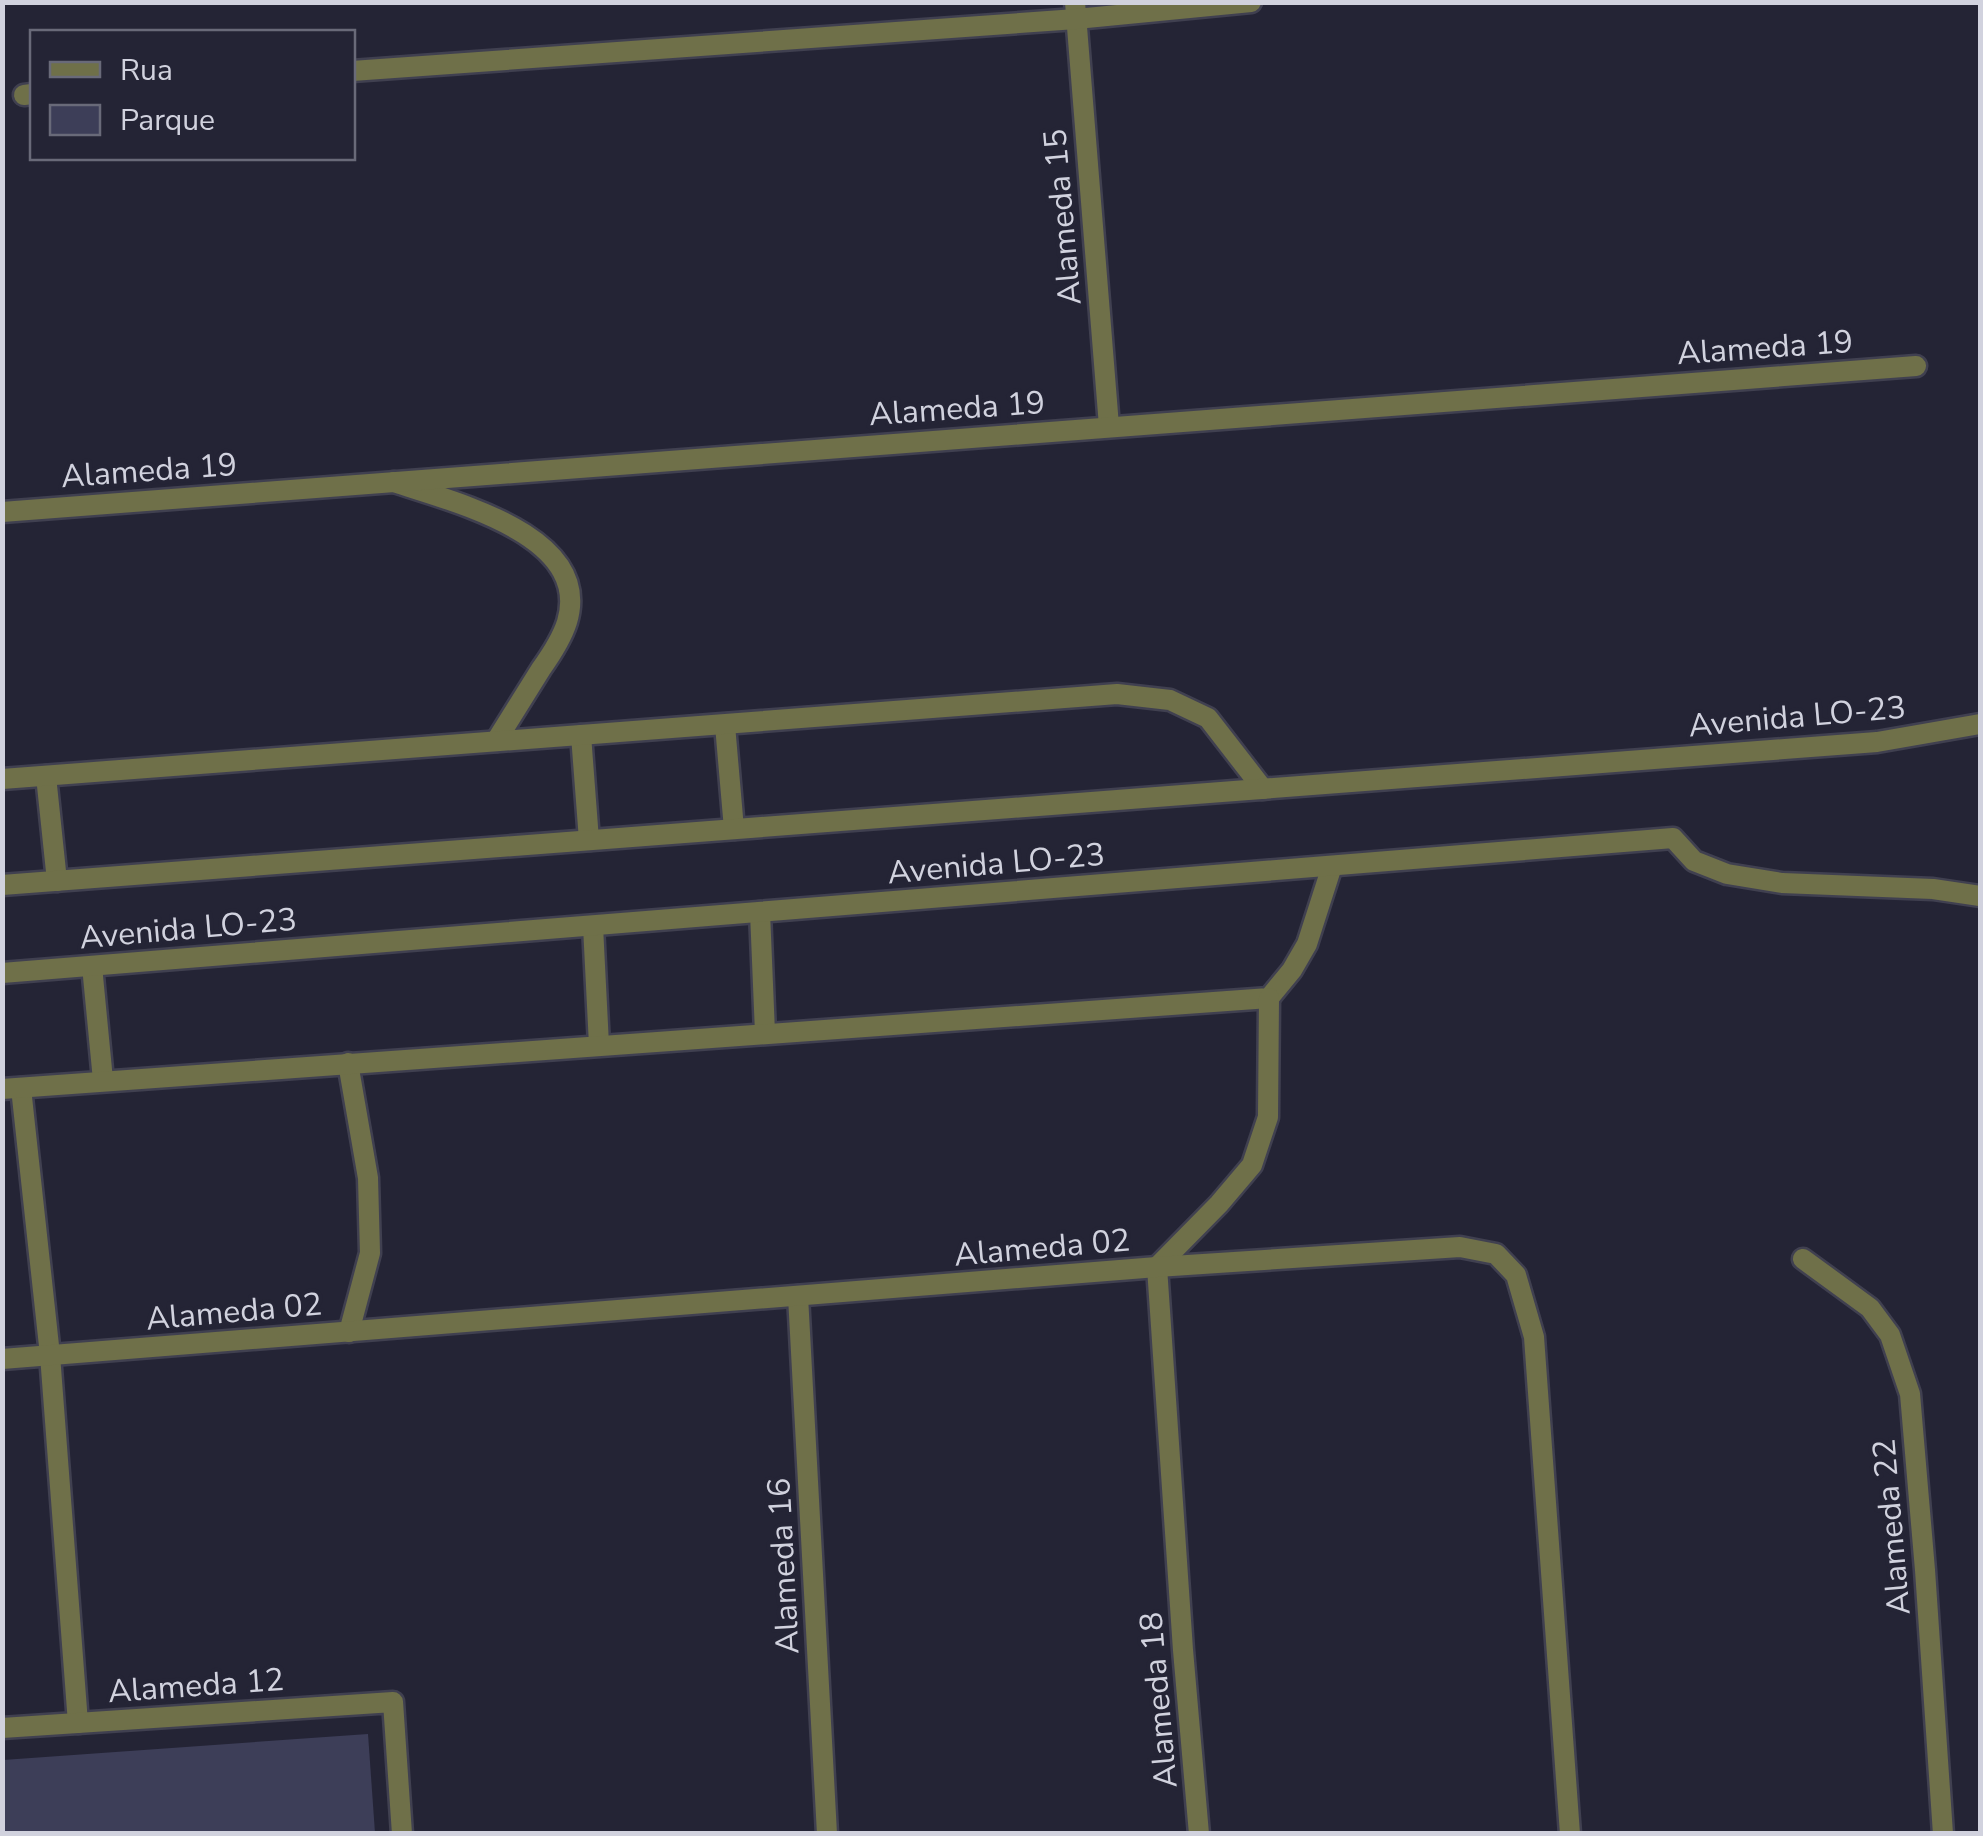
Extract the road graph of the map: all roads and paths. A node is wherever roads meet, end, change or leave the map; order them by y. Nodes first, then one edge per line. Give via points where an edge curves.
1 (1252, 2) edge
2 (1075, 11) edge
3 (355, 71) edge
4 (1916, 366) dead end
5 (1109, 426) junction
6 (392, 481) junction
7 (2, 512) edge
8 (1980, 724) edge
9 (725, 725) junction
10 (582, 735) junction
11 (496, 741) junction
12 (46, 776) junction
13 (2, 779) edge
14 (1262, 789) junction
15 (734, 830) junction
16 (590, 840) junction
17 (1332, 866) junction
18 (57, 881) junction
19 (2, 885) edge
20 (1980, 896) edge
21 (760, 912) junction
22 (593, 926) junction
23 (92, 966) junction
24 (2, 974) edge
25 (1269, 998) junction
26 (765, 1033) junction
27 (599, 1044) junction
28 (348, 1063) junction
29 (103, 1080) junction
30 (12, 1088) edge
31 (1803, 1259) dead end
32 (1158, 1268) junction
33 (798, 1296) junction
34 (349, 1332) junction
35 (50, 1355) junction
36 (2, 1359) edge
37 (78, 1723) junction
38 (2, 1728) edge
39 (402, 1834) edge
40 (826, 1834) edge
41 (1199, 1834) edge
42 (1570, 1834) edge
43 (1943, 1834) edge

1 - 2 street
2 - 3 street
2 - 5 street, Alameda 15
4 - 5 street, Alameda 19
5 - 6 street, Alameda 19
6 - 7 street, Alameda 19
6 - 11 street via 486,514 524,533 560,564 571,598 567,624
8 - 14 street, Avenida LO-23 via 1877,742
9 - 10 street
9 - 14 street via 1116,694 1170,700 1208,718
9 - 15 street
10 - 11 street
10 - 16 street
11 - 12 street
12 - 13 street
12 - 18 street
14 - 15 street, Avenida LO-23
15 - 16 street, Avenida LO-23
16 - 18 street, Avenida LO-23
17 - 20 street, Avenida LO-23 via 1673,838 1694,861 1727,874
17 - 21 street, Avenida LO-23
17 - 25 street via 1307,944
18 - 19 street, Avenida LO-23
21 - 22 street, Avenida LO-23
21 - 26 street
22 - 23 street, Avenida LO-23
22 - 27 street
23 - 24 street, Avenida LO-23
23 - 29 street
25 - 26 street
25 - 32 street via 1268,1117 1252,1164
26 - 27 street
27 - 28 street
28 - 29 street
28 - 34 street via 368,1178 370,1252
29 - 30 street
30 - 35 street
31 - 43 street, Alameda 22 via 1870,1308 1890,1336 1910,1394
32 - 33 street, Alameda 02
32 - 41 street, Alameda 18
32 - 42 street, Alameda 02 via 1460,1247 1496,1254 1516,1275 1534,1338
33 - 34 street, Alameda 02
33 - 40 street, Alameda 16
34 - 35 street, Alameda 02
35 - 36 street, Alameda 02
35 - 37 street
37 - 38 street, Alameda 12
37 - 39 street, Alameda 12 via 393,1702

